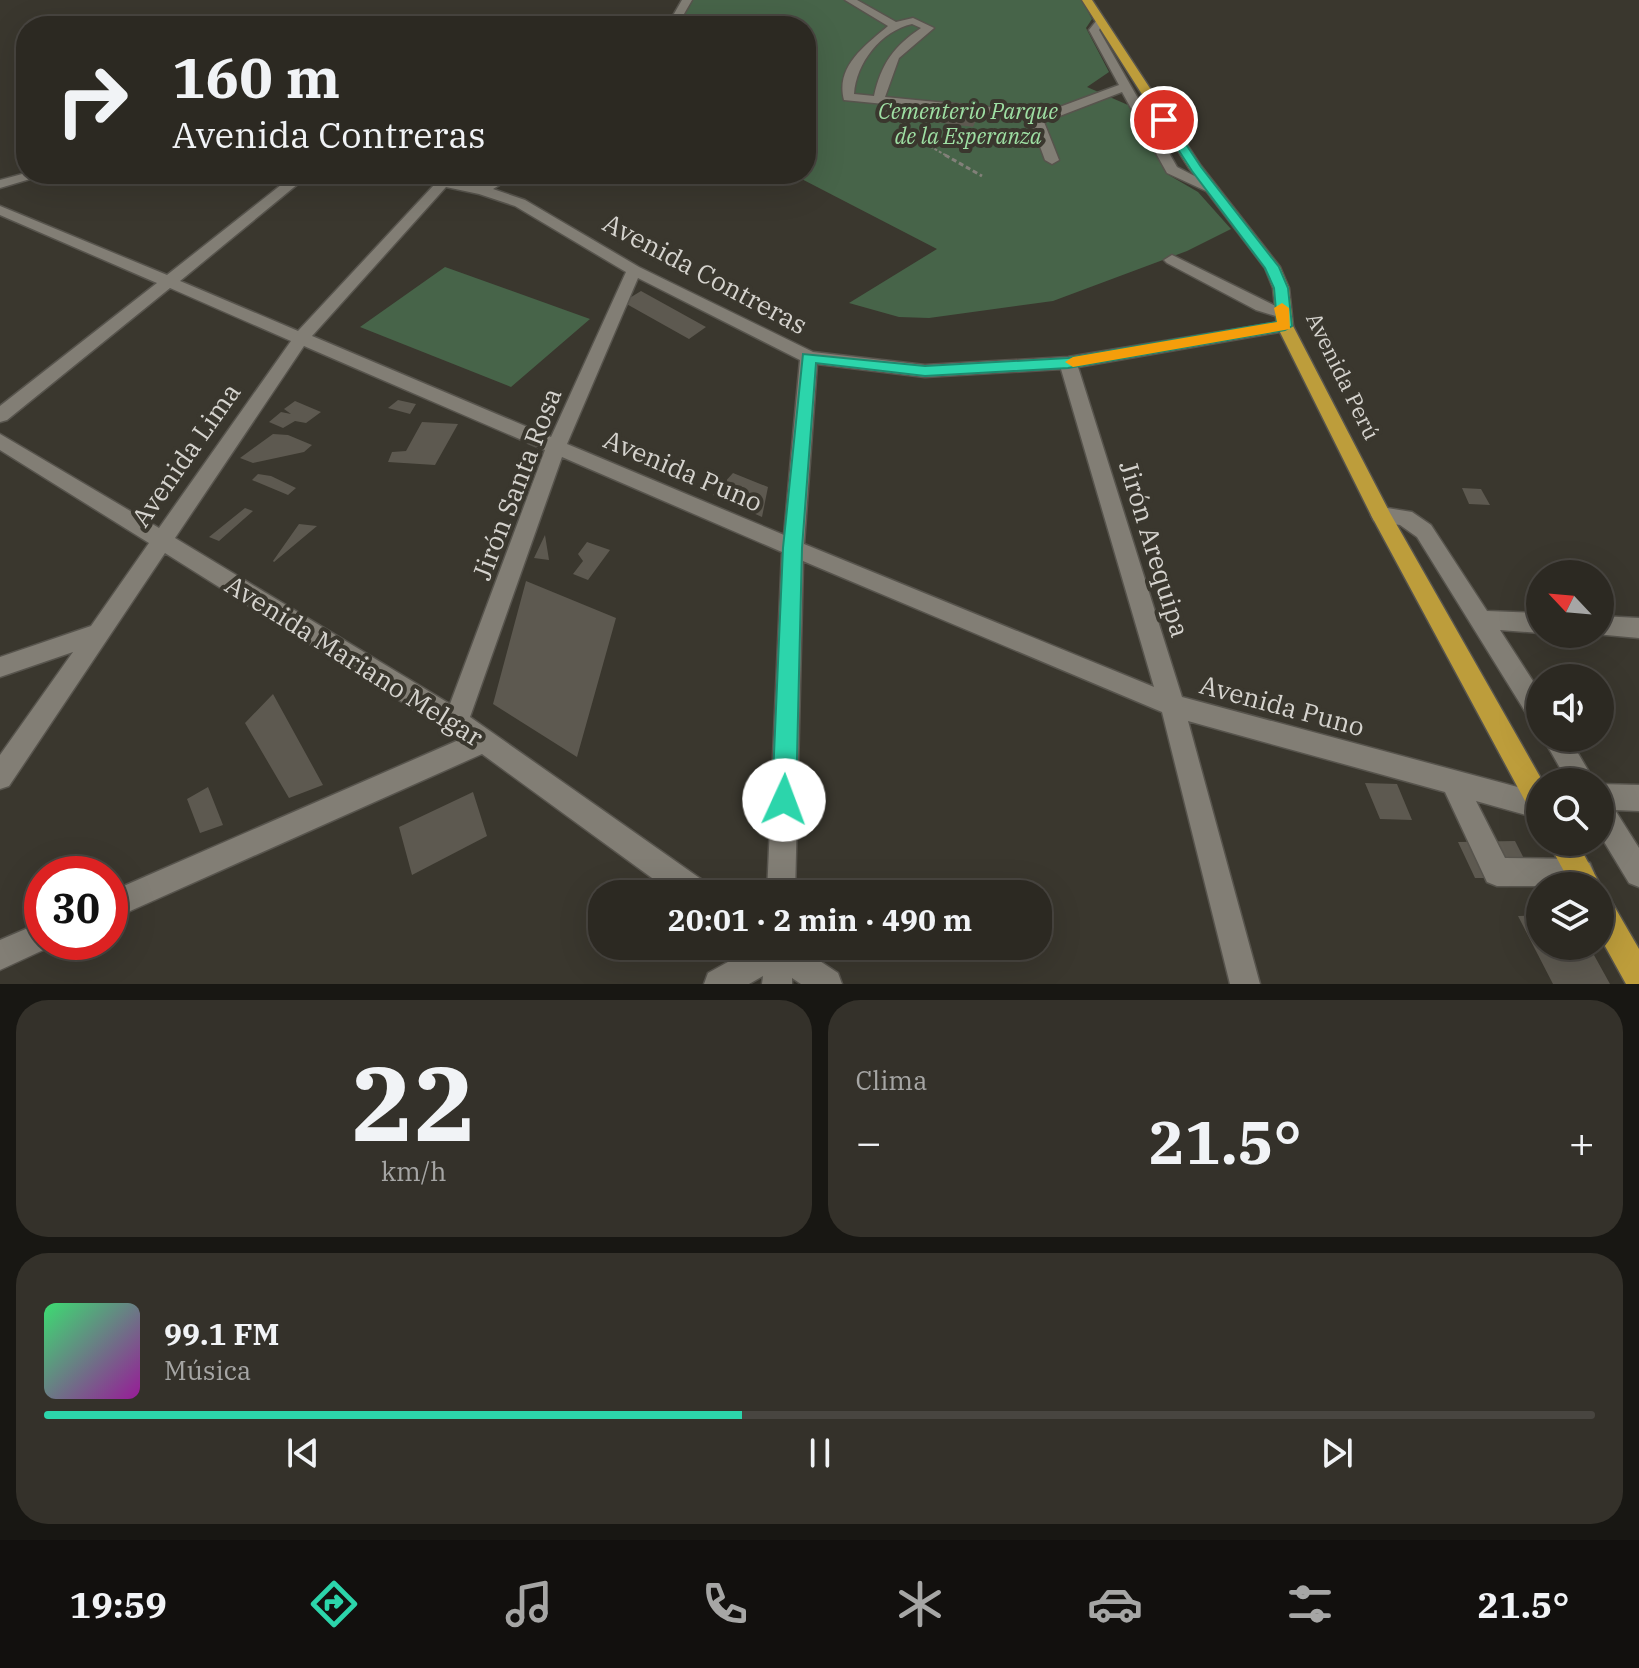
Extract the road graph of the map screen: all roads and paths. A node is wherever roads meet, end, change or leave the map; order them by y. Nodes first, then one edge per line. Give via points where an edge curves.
1 (850, 0) edge
2 (1087, 0) edge
3 (1101, 22) junction
4 (895, 25) junction
5 (1124, 82) junction
6 (879, 99) junction
7 (892, 101) junction
8 (1032, 118) junction
9 (1052, 160) dead end
10 (982, 176) dead end
11 (290, 184) edge
12 (442, 184) joint
13 (492, 184) edge
14 (1211, 188) junction
15 (482, 190) junction
16 (0, 210) edge
17 (1172, 260) dead end
18 (634, 270) junction
19 (167, 281) junction
20 (1283, 320) junction
21 (301, 338) junction
22 (809, 357) junction
23 (1068, 363) junction
24 (0, 416) edge
25 (0, 441) edge
26 (556, 447) junction
27 (1381, 515) junction
28 (160, 540) junction
29 (793, 548) junction
30 (1483, 620) junction
31 (1526, 622) edge
32 (1614, 627) edge
33 (1639, 628) edge
34 (98, 633) junction
35 (0, 667) edge
36 (1526, 690) edge
37 (1172, 705) junction
38 (456, 721) junction
39 (482, 742) junction
40 (0, 777) edge
41 (1526, 779) edge
42 (1454, 783) junction
43 (1614, 797) edge
44 (1639, 798) edge
45 (1526, 801) edge
46 (1614, 833) edge
47 (1639, 873) edge
48 (1526, 874) edge
49 (678, 880) edge
50 (781, 880) edge
51 (128, 898) edge
52 (1614, 934) edge
53 (24, 944) edge
54 (0, 955) edge
55 (757, 960) edge
56 (776, 960) edge
57 (793, 960) edge
58 (1639, 978) edge
59 (719, 984) edge
60 (777, 984) edge
61 (827, 984) edge
62 (1245, 984) edge

1 - 4 street
2 - 3 main road, Avenida Perú
3 - 5 street via 1094,30
3 - 14 main road, Avenida Perú
4 - 6 street via 858,58 849,80 848,97
4 - 6 street via 913,21 929,28 889,59
5 - 8 street
5 - 14 street via 1172,170
6 - 7 street
7 - 8 street
7 - 10 path via 890,109 915,138
8 - 9 street
11 - 19 street
12 - 15 street, Avenida Contreras
12 - 21 street, Avenida Lima
13 - 15 street
14 - 20 main road, Avenida Perú via 1272,267 1281,288
15 - 18 street, Avenida Contreras via 520,203
16 - 19 street, Avenida Puno
17 - 20 street
18 - 22 street, Avenida Contreras
18 - 26 street, Jirón Santa Rosa
19 - 21 street, Avenida Puno
19 - 24 street
20 - 23 street, Avenida Contreras
20 - 27 main road, Avenida Perú
21 - 26 street, Avenida Puno
21 - 28 street, Avenida Lima
22 - 23 street, Avenida Contreras via 925,371
22 - 29 street
23 - 37 street, Jirón Arequipa
25 - 28 street, Avenida Mariano Melgar
26 - 29 street, Avenida Puno
26 - 38 street, Jirón Santa Rosa
27 - 30 street via 1405,518 1424,531
27 - 41 main road, Avenida Perú
28 - 34 street, Avenida Lima
28 - 38 street, Avenida Mariano Melgar
29 - 37 street, Avenida Puno
29 - 50 street
30 - 31 street
30 - 36 street
32 - 33 street
34 - 35 street
34 - 40 street, Avenida Lima
37 - 42 street, Avenida Puno
37 - 62 street, Jirón Arequipa
38 - 39 street, Avenida Mariano Melgar
39 - 49 street, Avenida Mariano Melgar
39 - 51 street
42 - 45 street, Avenida Puno
42 - 48 street via 1497,872
43 - 44 street
46 - 47 street
52 - 58 main road
53 - 54 street
55 - 59 street
56 - 60 street
57 - 61 street

